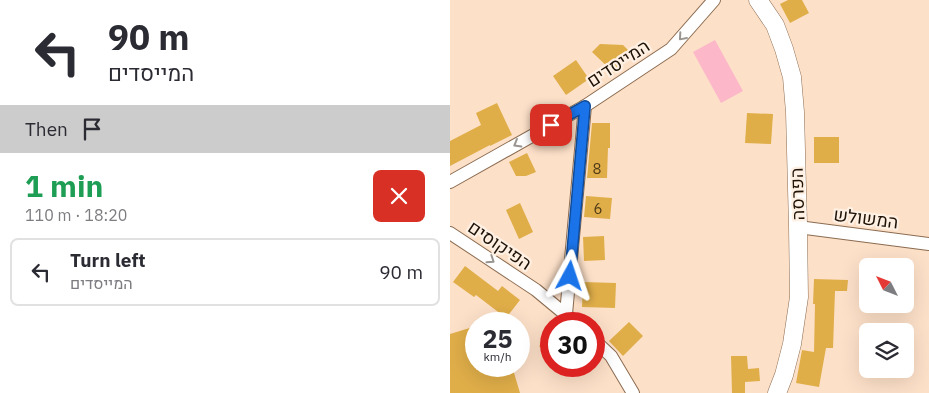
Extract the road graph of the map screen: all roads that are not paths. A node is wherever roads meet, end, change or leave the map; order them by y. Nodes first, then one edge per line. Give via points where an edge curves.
1 (714, 0) edge
2 (758, 0) edge
3 (585, 106) junction
4 (450, 182) edge
5 (798, 227) junction
6 (450, 233) edge
7 (929, 244) edge
8 (564, 312) edge
9 (566, 312) edge
10 (605, 350) edge
11 (633, 393) edge
12 (776, 393) edge

1 -> 3 street, המייסדים via 671,49
2 - 5 street, הפרסה via 775,25 792,77
3 -> 4 street, המייסדים
3 - 9 street
5 - 7 street, המשולש
5 - 12 street, הפרסה via 799,297 792,344
6 -> 8 street, הפיקוסים
10 - 11 street

